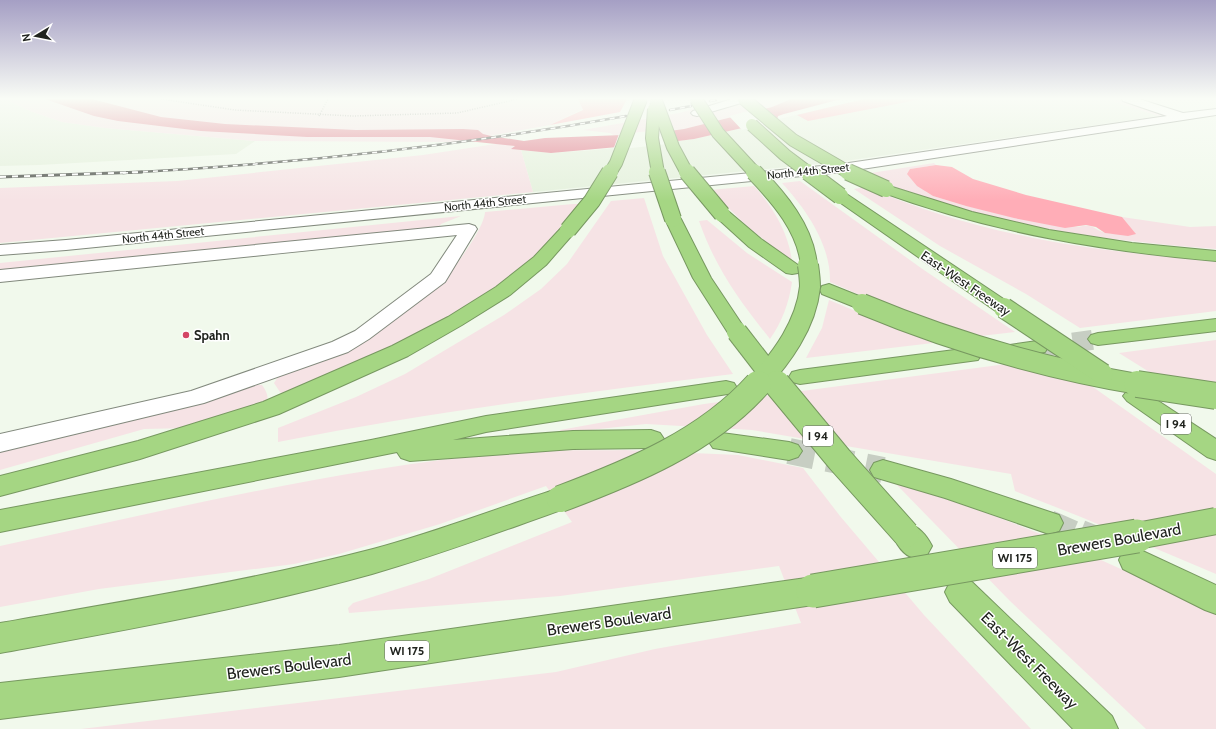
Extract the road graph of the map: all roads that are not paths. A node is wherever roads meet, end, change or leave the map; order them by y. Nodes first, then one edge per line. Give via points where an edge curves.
1 (628, 133) edge
2 (652, 133) edge
3 (667, 133) edge
4 (719, 133) edge
5 (766, 133) edge
6 (783, 133) edge
7 (1083, 133) edge
8 (474, 204) junction
9 (469, 229) junction
10 (0, 250) edge
11 (1216, 256) edge
12 (792, 269) dead end
13 (0, 276) edge
14 (829, 290) dead end
15 (1216, 325) edge
16 (1098, 339) tunnel mouth
17 (970, 355) dead end
18 (800, 377) dead end
19 (726, 388) dead end
20 (1216, 396) edge
21 (651, 439) dead end
22 (722, 442) dead end
23 (0, 443) edge
24 (371, 449) junction
25 (789, 451) tunnel mouth
26 (1216, 451) edge
27 (883, 470) tunnel mouth
28 (0, 486) edge
29 (0, 521) edge
30 (1216, 521) edge
31 (1049, 523) tunnel mouth
32 (912, 540) dead end
33 (1134, 560) dead end
34 (961, 592) dead end
35 (1216, 600) edge
36 (0, 638) edge
37 (0, 701) edge
38 (1099, 729) edge

1 - 28 highway, bridge via 616,163 592,201 540,261 503,291 400,352 271,408 140,450
2 - 32 highway, I 94, bridge via 654,165 665,198 702,278 737,332 783,393 824,443
3 - 12 highway, bridge via 680,161 697,186 722,214 755,243
4 - 36 highway, bridge via 759,175 797,227 807,248 811,269 810,292 803,319 768,374 740,402 705,430 660,456 575,493 374,561 170,607
5 - 26 highway, East-West Freeway / I 94, bridge via 785,155 840,196
6 - 11 highway, bridge via 844,171 886,189 956,212 1055,235
7 - 8 street, North 44th Street via 828,169
8 - 9 street via 476,219
8 - 10 street, North 44th Street
9 - 13 street
9 - 23 street via 438,278 373,328 340,347 196,398
14 - 20 highway, bridge via 932,333 1023,360 1106,379
15 - 16 highway
17 - 18 highway
19 - 24 highway via 486,424
21 - 24 highway via 542,442 398,452
22 - 25 highway
24 - 29 highway
27 - 31 highway via 951,489
30 - 37 highway, Brewers Boulevard / WI 175, bridge via 1066,550 813,591 339,661
33 - 35 highway
34 - 38 highway, East-West Freeway

